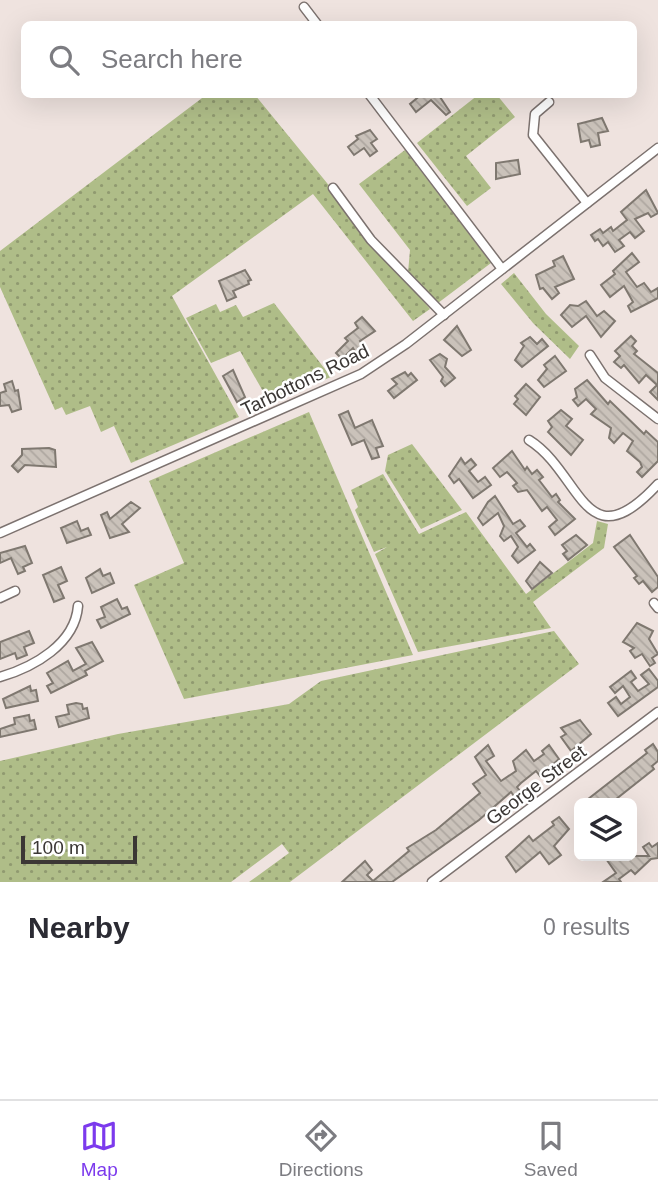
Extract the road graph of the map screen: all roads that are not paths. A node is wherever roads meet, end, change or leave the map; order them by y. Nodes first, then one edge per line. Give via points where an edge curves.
1 (304, 7) dead end
2 (315, 21) edge
3 (372, 98) edge
4 (549, 102) dead end
5 (658, 148) edge
6 (333, 188) dead end
7 (587, 203) junction
8 (502, 269) junction
9 (444, 315) junction
10 (590, 355) dead end
11 (658, 419) edge
12 (529, 440) dead end
13 (658, 484) edge
14 (0, 533) edge
15 (15, 591) dead end
16 (0, 598) edge
17 (78, 606) dead end
18 (0, 677) edge
19 (658, 712) edge
20 (432, 882) edge

1 - 2 street
3 - 8 street
4 - 7 street via 535,114 533,135
5 - 7 street, Tarbottons Road
6 - 9 street via 372,240
7 - 8 street, Tarbottons Road
8 - 9 street, Tarbottons Road
9 - 14 street, Tarbottons Road via 351,380
10 - 11 street via 605,378
12 - 13 street via 544,450 587,507 598,514 618,516 631,511
15 - 16 street
17 - 18 street via 73,627 54,648 36,663
19 - 20 street, George Street

